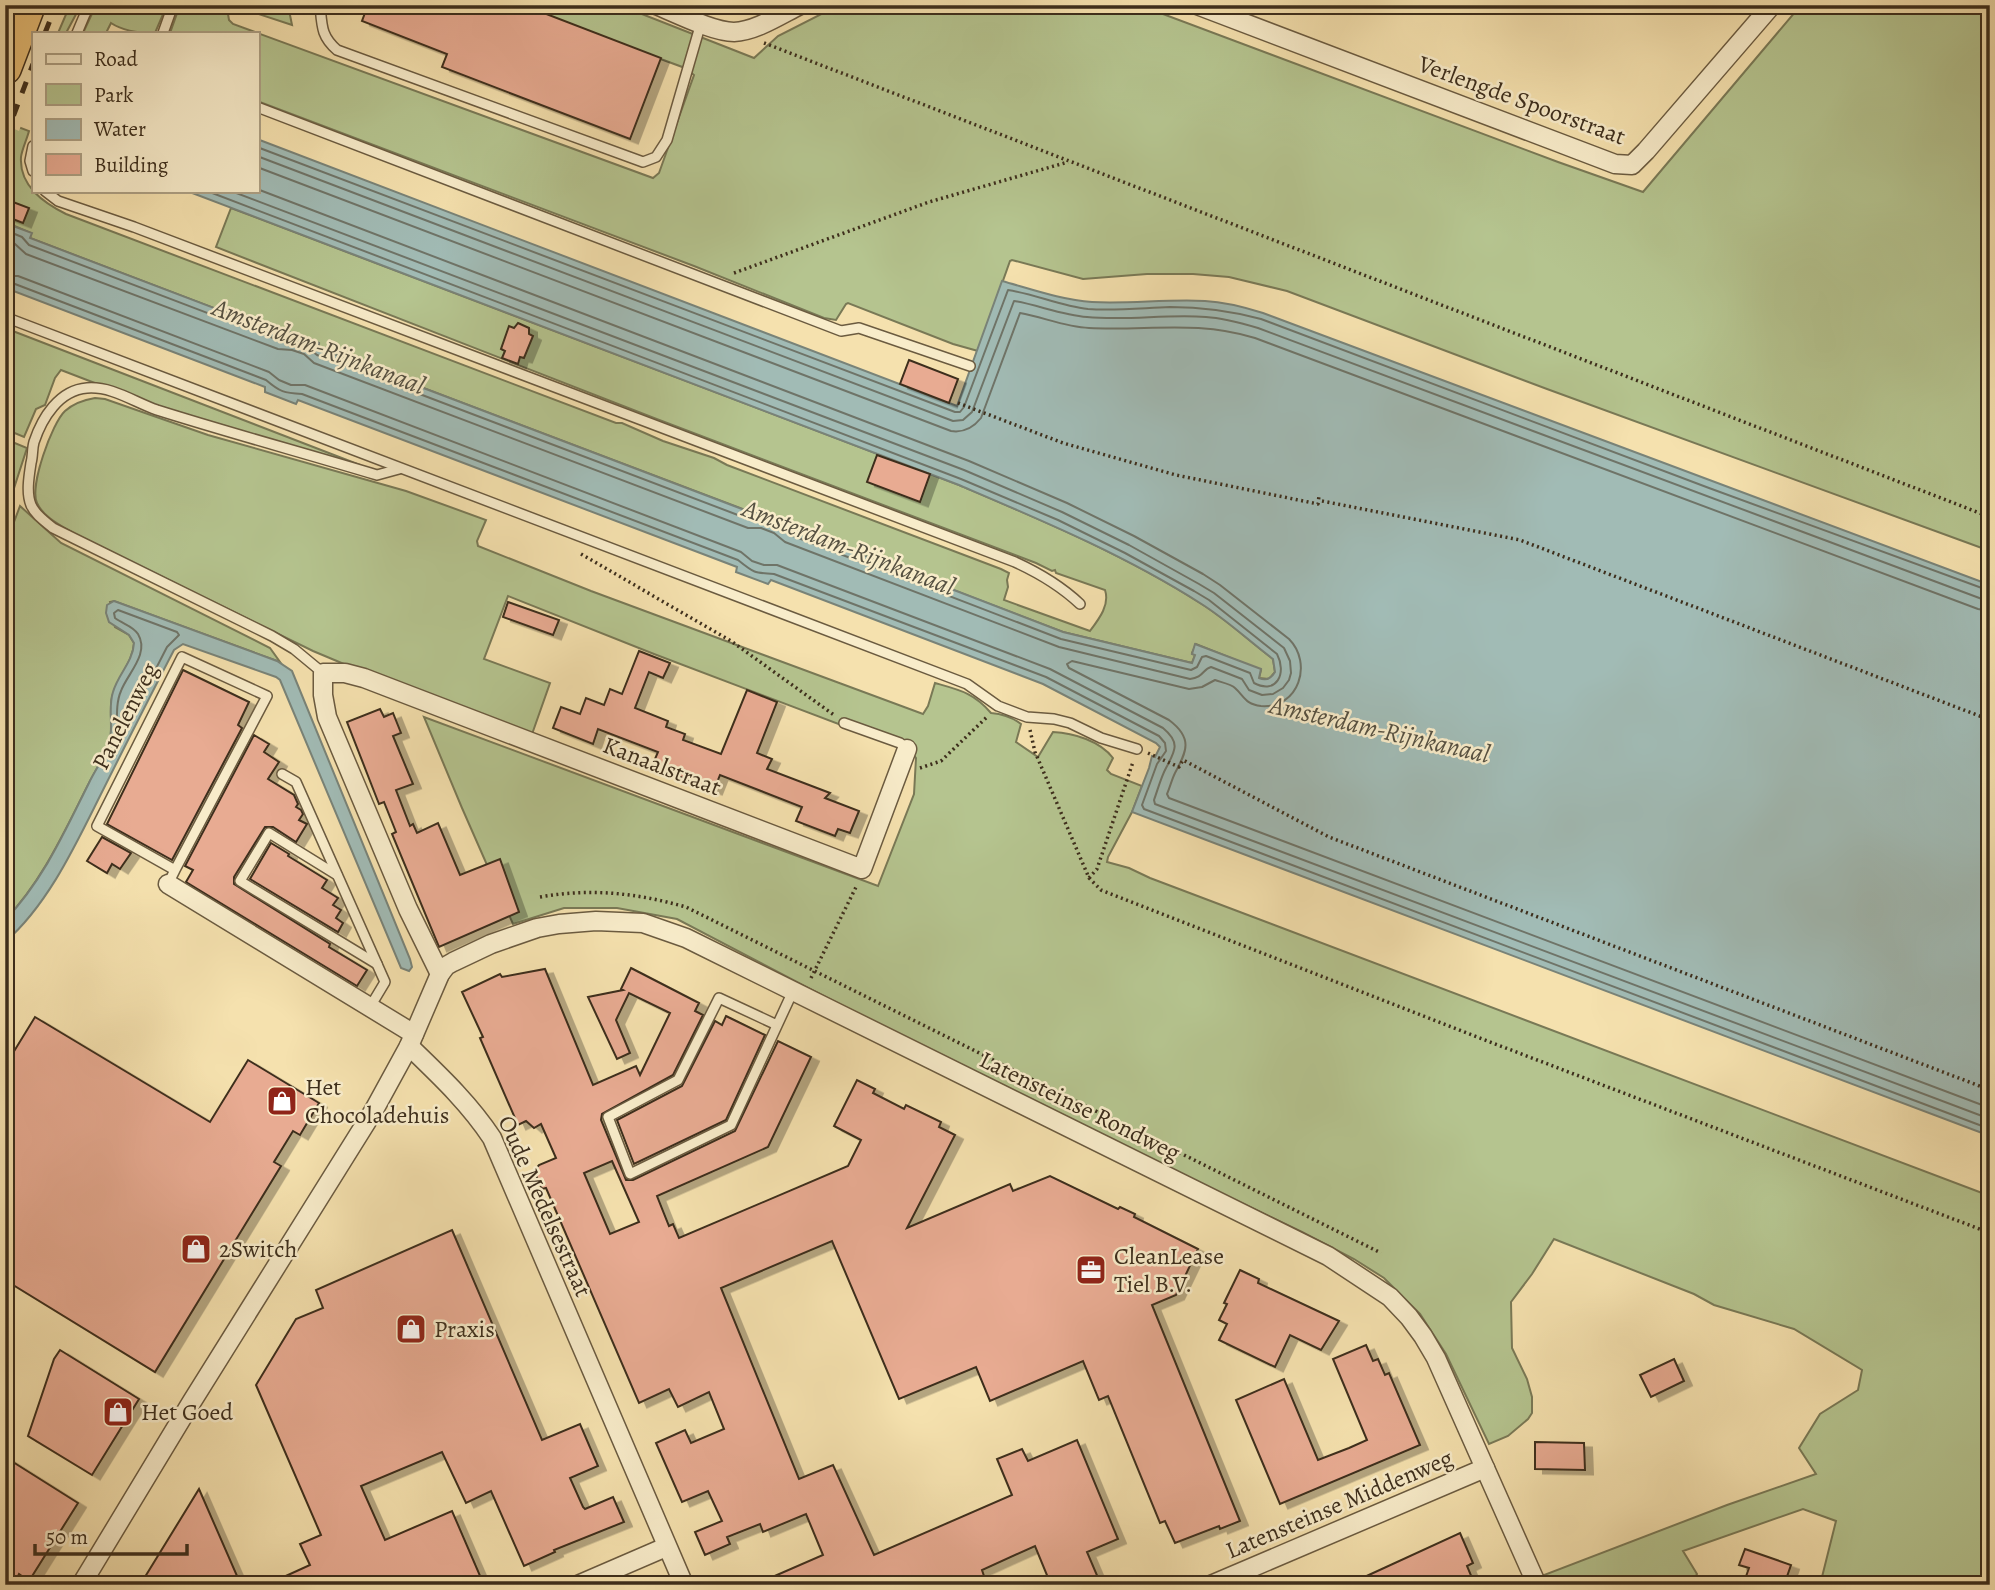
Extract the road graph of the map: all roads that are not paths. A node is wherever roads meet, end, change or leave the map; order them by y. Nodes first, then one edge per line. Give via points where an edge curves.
1 (29, 5) edge
2 (91, 5) edge
3 (173, 5) edge
4 (320, 5) edge
5 (656, 5) edge
6 (800, 5) edge
7 (1197, 5) edge
8 (1772, 5) edge
9 (701, 23) junction
10 (77, 32) edge
11 (163, 32) edge
12 (5, 68) edge
13 (259, 108) edge
14 (46, 192) edge
15 (5, 317) edge
16 (970, 366) dead end
17 (399, 468) junction
18 (1080, 604) dead end
19 (323, 673) junction
20 (844, 723) road end
21 (907, 748) joint
22 (1137, 749) road end
23 (282, 774) dead end
24 (337, 874) junction
25 (171, 877) junction
26 (377, 964) junction
27 (440, 974) junction
28 (798, 993) junction
29 (370, 1007) junction
30 (777, 1026) junction
31 (411, 1040) junction
32 (1485, 1468) junction
33 (666, 1546) junction
34 (81, 1585) edge
35 (578, 1585) edge
36 (684, 1585) edge
37 (1211, 1585) edge
38 (1536, 1585) edge

1 - 12 highway
2 - 10 lane
3 - 11 lane
4 - 9 lane via 323,33 337,50 643,162 656,157 667,139
5 - 9 street
6 - 9 street via 736,32
7 - 8 street, Verlengde Spoorstraat via 1615,164 1632,165
13 - 16 lane via 841,331 859,328
14 - 18 lane via 58,201 1015,562 1066,590
15 - 17 lane
17 - 19 lane via 377,475 155,409 103,388 67,394 42,423 33,445 31,506 53,528 272,635
17 - 22 lane via 967,684 998,706 1027,717 1070,723
19 - 21 street, Kanaalstraat via 364,678 862,869
19 - 27 street via 327,717
20 - 21 lane
23 - 24 lane via 296,782
24 - 26 lane
24 - 26 lane via 269,833 240,881
25 - 25 lane, Panelenweg via 97,827 182,657 267,696
25 - 29 street, Panelenweg
26 - 29 lane via 385,982
27 - 28 street, Latensteinse Rondweg via 453,962 537,928 596,921 643,923
27 - 31 street
28 - 30 lane
28 - 32 street, Latensteinse Rondweg via 1328,1256 1373,1285 1390,1297 1423,1336
29 - 31 street, Panelenweg
30 - 30 lane via 731,1125 630,1174 607,1117 678,1080 719,998
31 - 33 street, Oude Medelsestraat via 492,1138
31 - 34 street via 374,1110
32 - 37 street, Latensteinse Middenweg
32 - 38 street, Latensteinse Rondweg
33 - 35 street
33 - 36 street, Oude Medelsestraat

